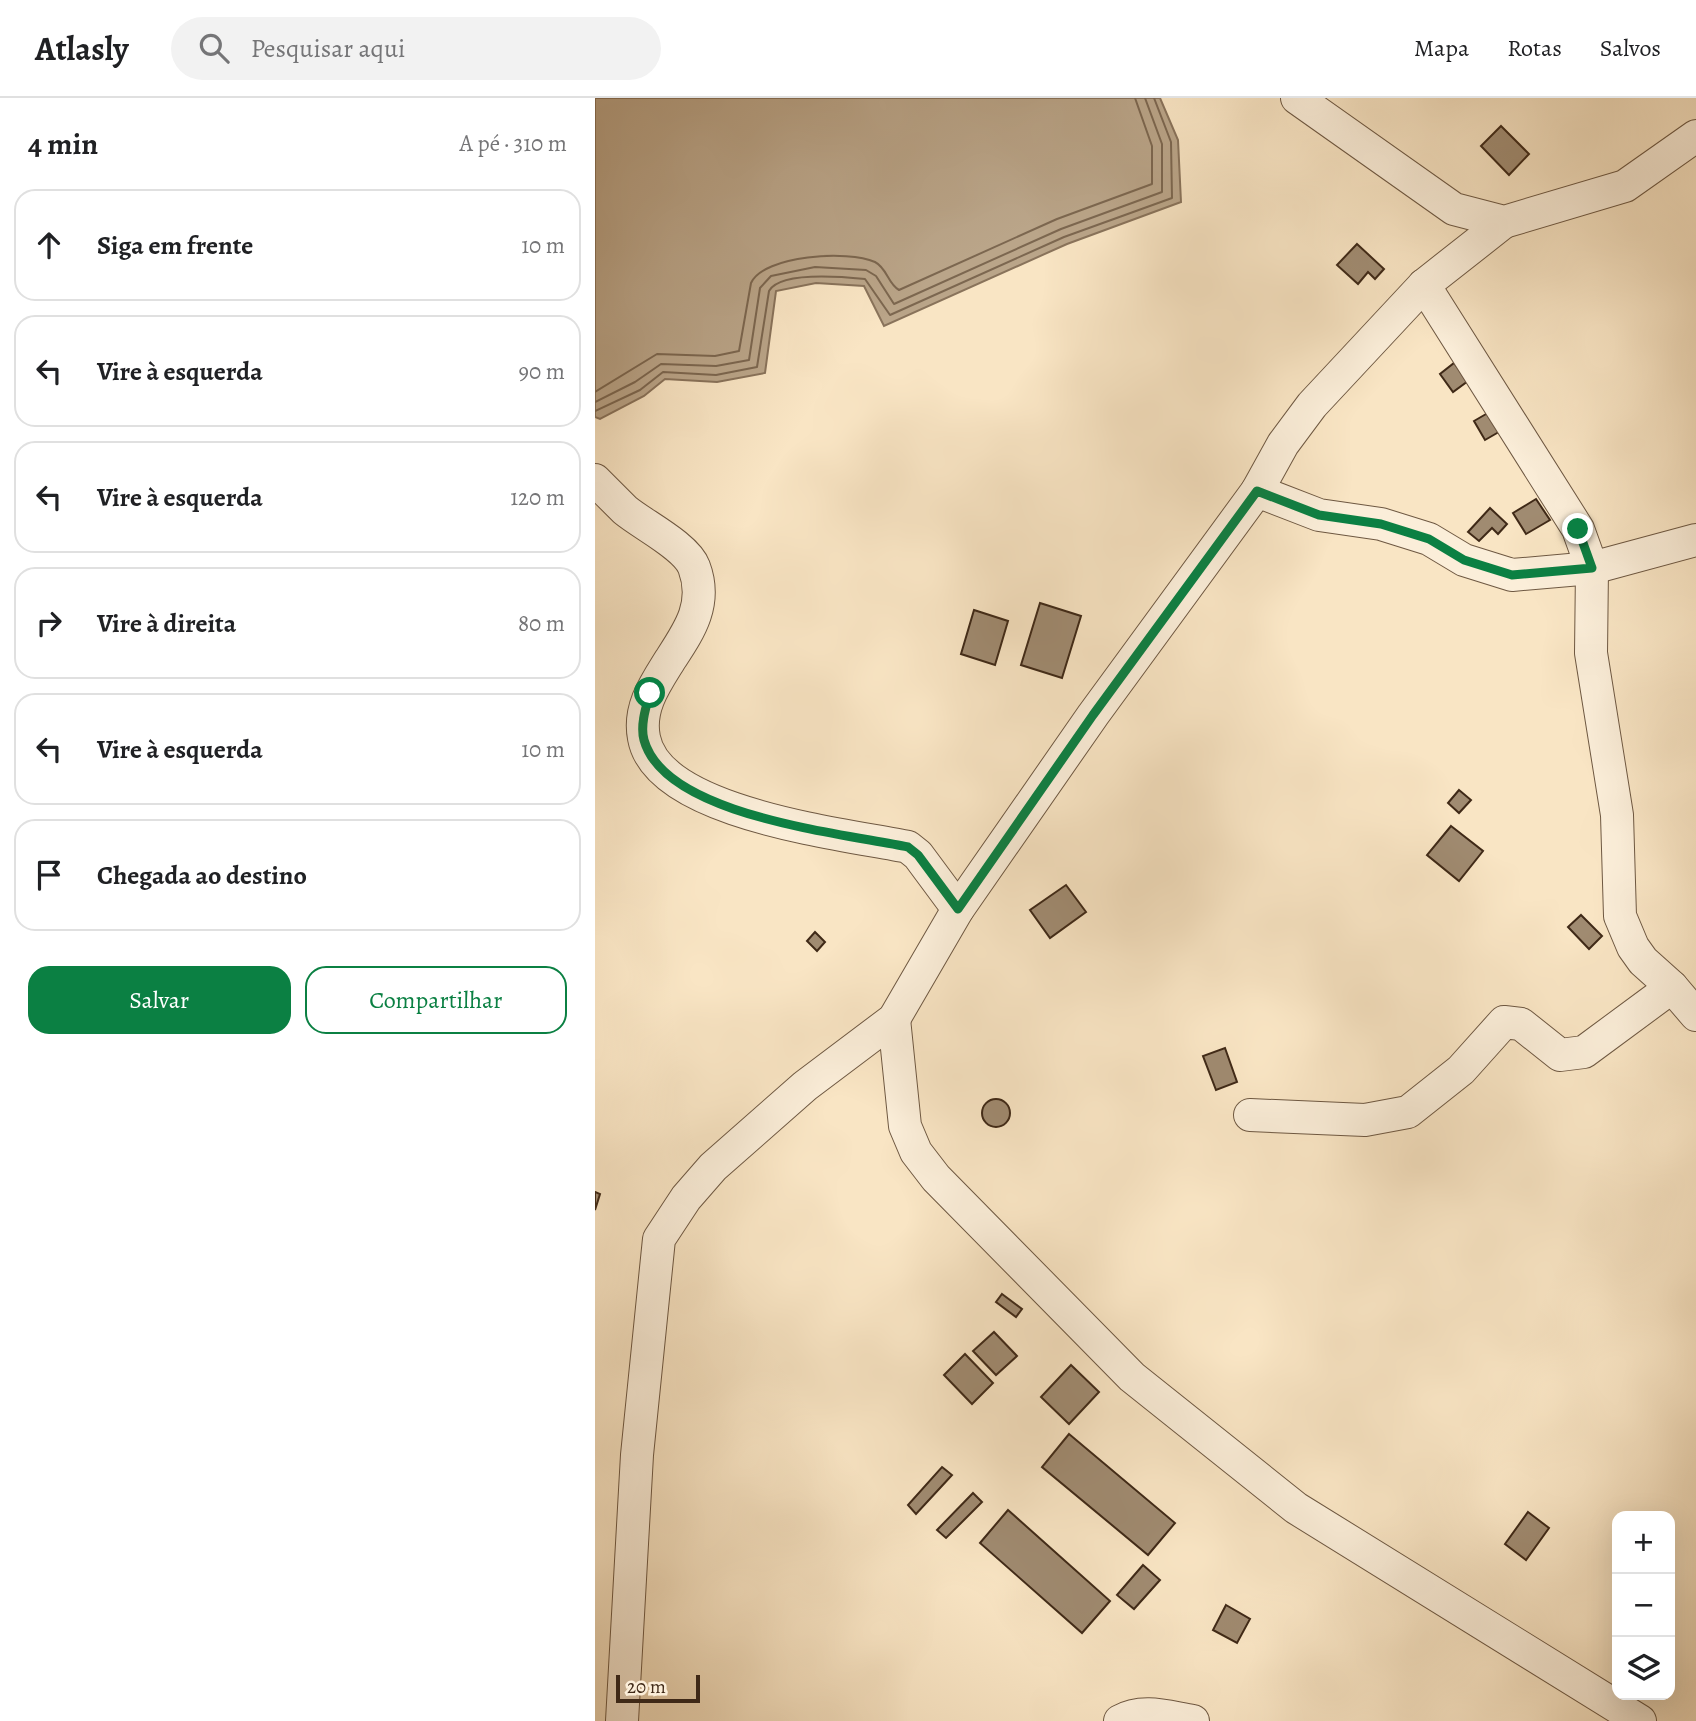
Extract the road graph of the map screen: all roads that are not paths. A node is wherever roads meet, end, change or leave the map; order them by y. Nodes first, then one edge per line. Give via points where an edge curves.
1 (1297, 98) edge
2 (1696, 136) edge
3 (1504, 222) junction
4 (1424, 285) junction
5 (595, 480) edge
6 (1257, 491) junction
7 (1696, 541) edge
8 (1592, 568) junction
9 (958, 909) junction
10 (1672, 987) junction
11 (1696, 1015) edge
12 (894, 1019) junction
13 (1250, 1115) dead end
14 (622, 1721) edge
15 (1120, 1721) edge
16 (1193, 1721) edge
17 (1639, 1721) edge

1 - 3 street via 1454,209
2 - 3 street via 1625,186
3 - 4 street
4 - 6 street via 1312,405 1283,443
4 - 8 street via 1578,529
5 - 9 street via 685,554 694,567 697,618 650,693 643,717 644,740 660,768 684,789 736,811 908,847
6 - 8 street via 1319,515 1381,524 1429,539 1464,560 1512,575
6 - 9 street
7 - 8 street
8 - 10 street via 1591,653 1617,815 1620,916 1643,961
9 - 12 street
10 - 11 street
10 - 13 street via 1584,1052 1560,1055 1521,1024 1504,1023 1461,1070 1408,1112 1365,1121
12 - 14 street via 805,1086 713,1167 659,1239 637,1455
12 - 17 street via 905,1126 916,1152 936,1178 1132,1377 1296,1508
15 - 16 street via 1132,1714 1150,1713

